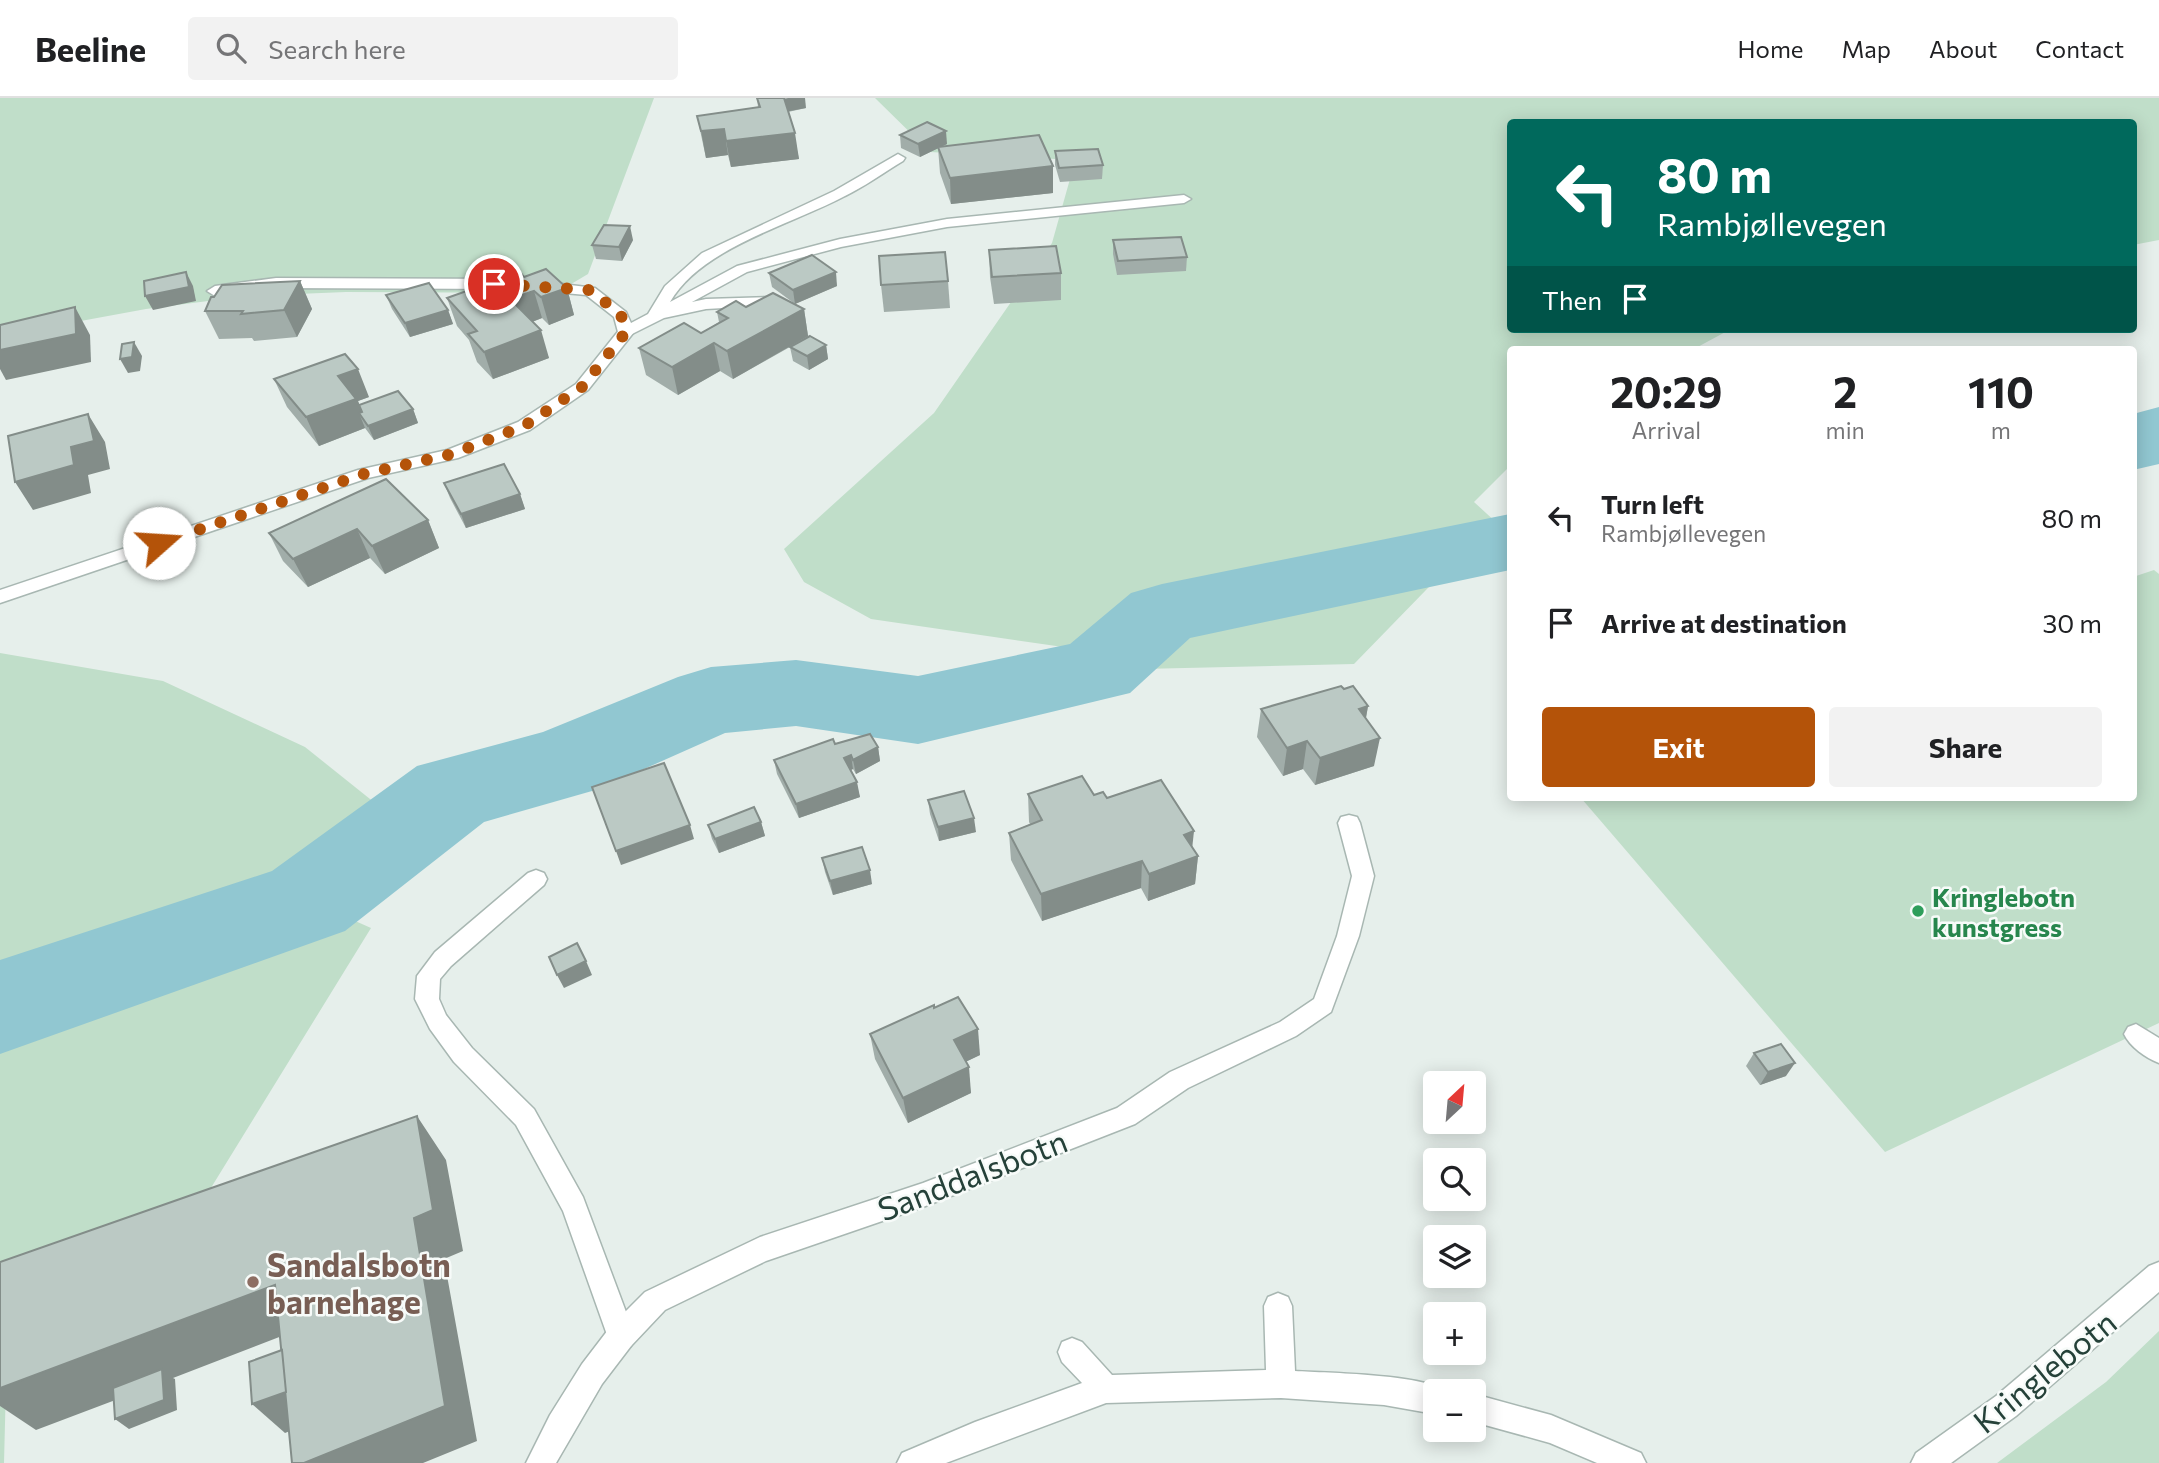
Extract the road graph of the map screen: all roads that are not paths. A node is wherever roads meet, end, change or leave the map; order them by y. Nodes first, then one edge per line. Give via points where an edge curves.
1 (898, 158) dead end
2 (1184, 199) dead end
3 (215, 291) edge
4 (771, 302) edge
5 (655, 315) junction
6 (626, 332) junction
7 (0, 597) edge
8 (1349, 823) dead end
9 (536, 879) dead end
10 (2136, 1034) dead end
11 (2159, 1052) edge
12 (2159, 1275) edge
13 (1278, 1306) dead end
14 (621, 1336) junction
15 (1072, 1352) dead end
16 (1281, 1384) junction
17 (1106, 1389) junction
18 (1423, 1399) edge
19 (1486, 1411) edge
20 (541, 1463) edge
21 (912, 1463) edge
22 (1631, 1463) edge
23 (1926, 1463) edge

1 - 5 street via 839,194 707,256 670,289
2 - 5 street via 947,223 840,243 742,269
3 - 6 street via 276,284 521,284 590,290 621,315
4 - 5 street via 706,304
5 - 6 street
6 - 7 street via 582,387 524,426 452,454 364,474
8 - 14 street, Sanddalsbotn via 1363,876 1323,1005 1288,1029 1179,1080 1126,1116 923,1195 760,1250 702,1277 655,1301
9 - 14 street via 443,959 429,976 426,999 463,1055 524,1117 574,1206
10 - 11 street
12 - 23 street, Kringlebotn via 2006,1406
13 - 16 street
14 - 20 street, Sanddalsbotn via 592,1374
15 - 17 street
16 - 17 street
16 - 18 street via 1384,1391
17 - 21 street
19 - 22 street via 1551,1429

